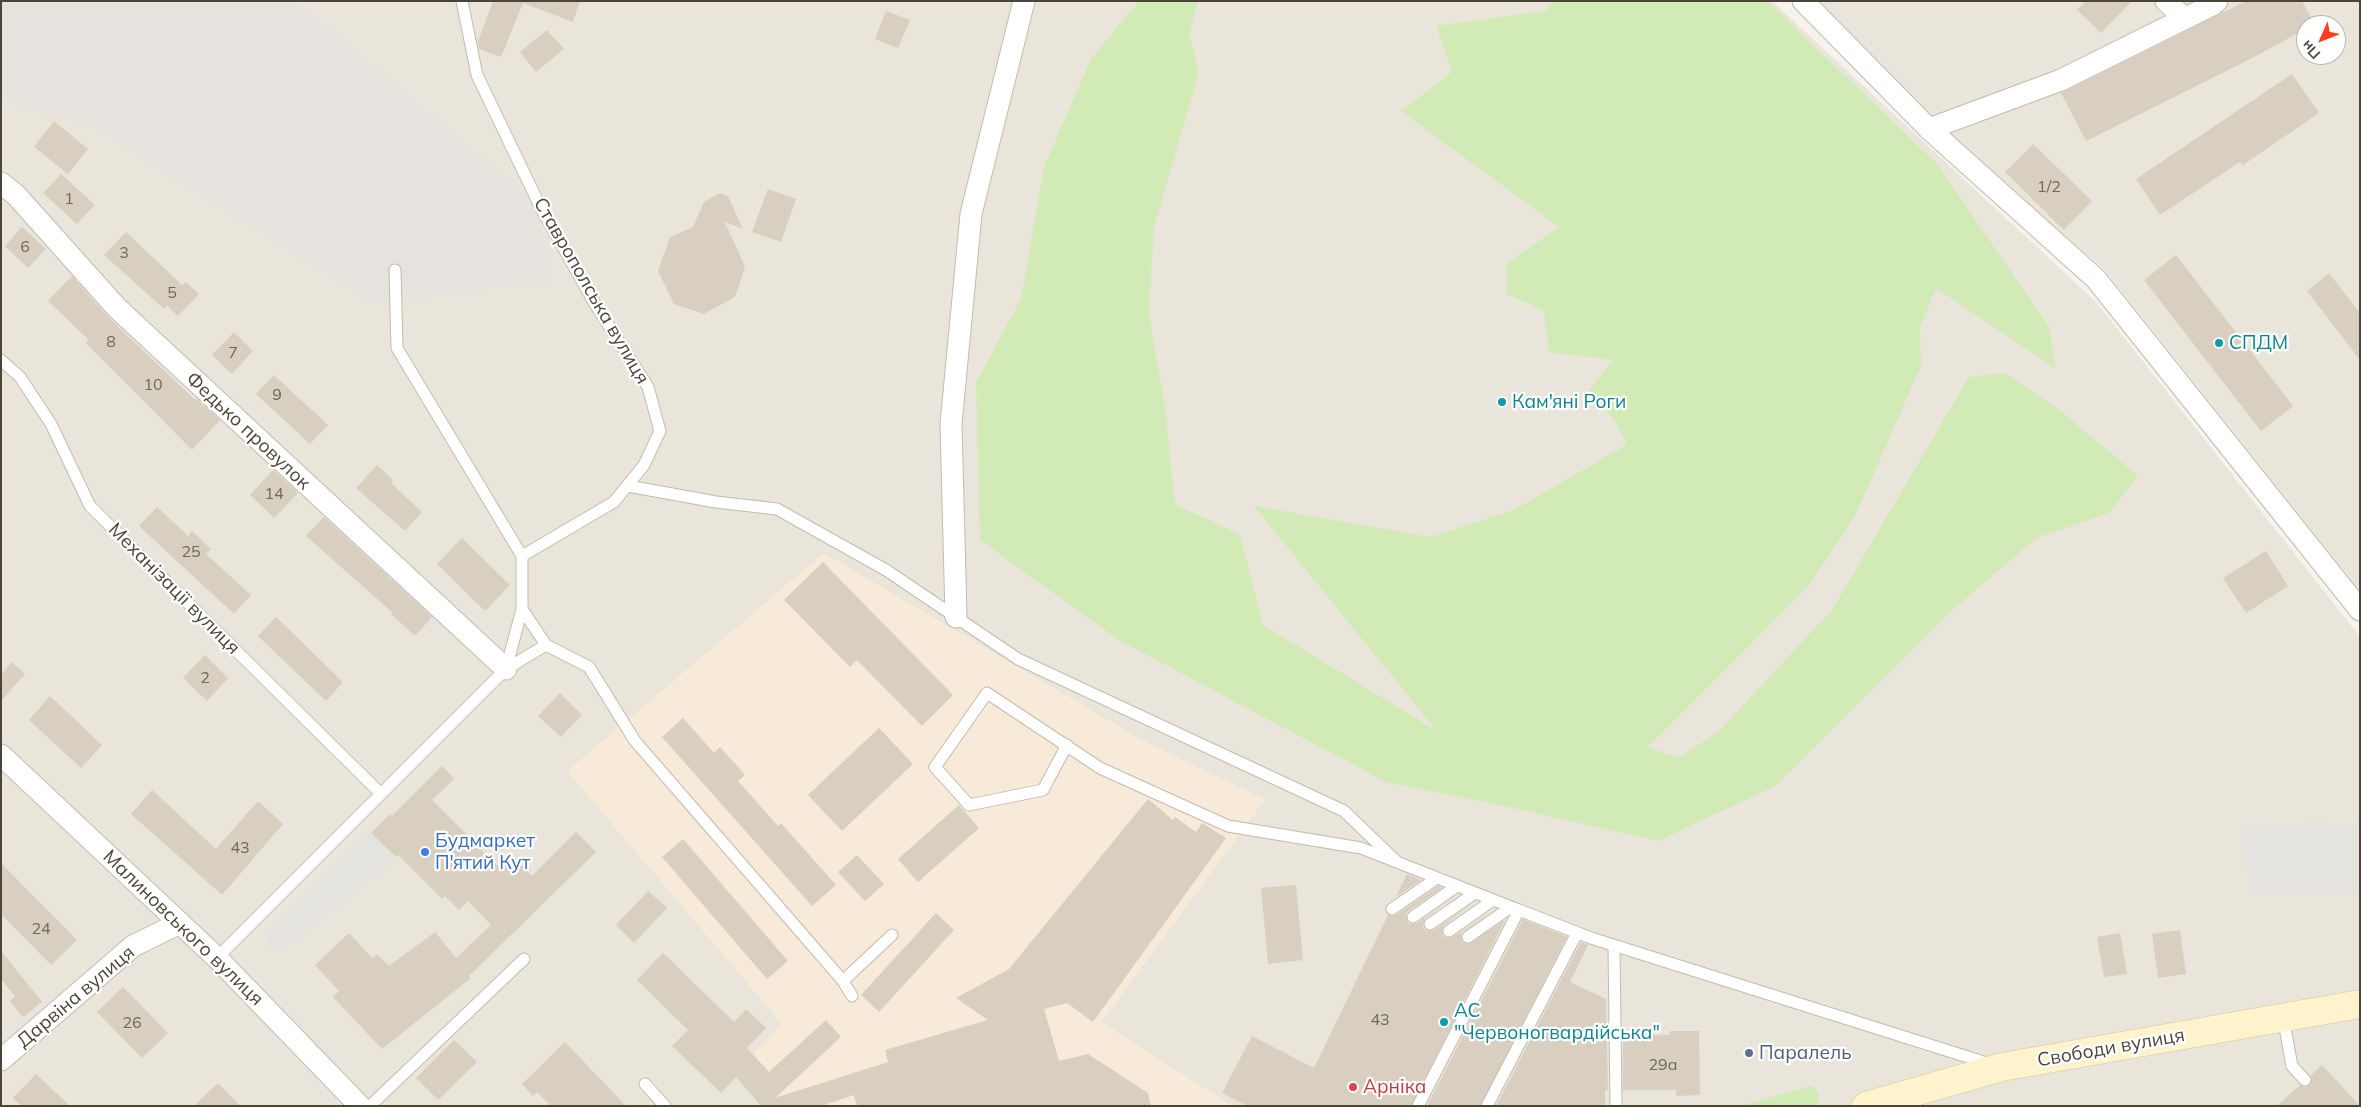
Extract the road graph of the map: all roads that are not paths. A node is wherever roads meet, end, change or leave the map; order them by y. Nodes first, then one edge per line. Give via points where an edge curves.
1 (462, 1) edge
2 (1024, 1) edge
3 (1803, 1) edge
4 (2166, 1) edge
5 (2217, 1) edge
6 (2184, 18) junction
7 (1930, 129) junction
8 (1, 182) edge
9 (395, 270) dead end
10 (1, 360) edge
11 (628, 486) junction
12 (522, 556) junction
13 (522, 609) junction
14 (2360, 610) edge
15 (956, 617) junction
16 (546, 644) junction
17 (506, 669) junction
18 (1066, 745) junction
19 (1, 755) edge
20 (380, 793) junction
21 (1397, 862) junction
22 (1437, 878) junction
23 (1457, 886) junction
24 (1475, 892) junction
25 (1493, 900) junction
26 (1515, 908) junction
27 (1392, 909) dead end
28 (1412, 917) dead end
29 (180, 923) junction
30 (1430, 924) dead end
31 (1449, 931) dead end
32 (1576, 933) junction
33 (892, 935) dead end
34 (1468, 937) dead end
35 (1614, 946) junction
36 (217, 958) junction
37 (524, 959) dead end
38 (843, 981) junction
39 (852, 996) dead end
40 (2358, 1005) edge
41 (2283, 1017) junction
42 (1, 1060) edge
43 (2002, 1067) junction
44 (2305, 1080) dead end
45 (645, 1084) dead end
46 (360, 1106) edge
47 (370, 1106) edge
48 (664, 1106) edge
49 (1418, 1106) edge
50 (1487, 1106) edge
51 (1616, 1106) edge
52 (1866, 1106) edge

1 - 11 lane, Ставрополська вулиця via 477,75 540,206 595,304 648,386 660,431 644,465
2 - 15 street via 971,214 951,424
3 - 7 street
4 - 6 street
5 - 6 street
6 - 7 street via 2061,80
7 - 14 street via 2096,279
8 - 17 street, Федько провулок via 117,308
9 - 12 lane via 397,348
10 - 20 lane, Механізації вулиця via 20,377 51,424 90,506
11 - 12 lane, Ставрополська вулиця via 614,502
11 - 15 lane via 777,509 886,570
12 - 13 lane
13 - 16 lane
13 - 17 lane
15 - 21 lane via 1018,659 1344,810
16 - 17 lane
16 - 38 lane via 589,667 635,741
17 - 20 lane
18 - 18 lane via 987,693 935,767 969,805 1043,790
18 - 21 lane via 1100,768 1228,826 1362,848
19 - 29 street, Малиновського вулиця
20 - 36 lane
21 - 22 lane
22 - 23 lane
22 - 27 lane
23 - 24 lane
23 - 28 lane
24 - 25 lane
24 - 30 lane
25 - 26 lane
25 - 31 lane
26 - 32 lane
26 - 34 lane
26 - 49 lane
29 - 36 street, Малиновського вулиця
29 - 42 street, Дарвіна вулиця via 133,946
32 - 35 lane
32 - 50 lane
33 - 38 lane
35 - 43 lane
35 - 51 lane
36 - 46 street, Малиновського вулиця
37 - 47 lane
38 - 39 lane
40 - 41 main road, Свободи вулиця
41 - 43 main road, Свободи вулиця
41 - 44 lane via 2292,1066
43 - 52 main road, Свободи вулиця
45 - 48 lane

